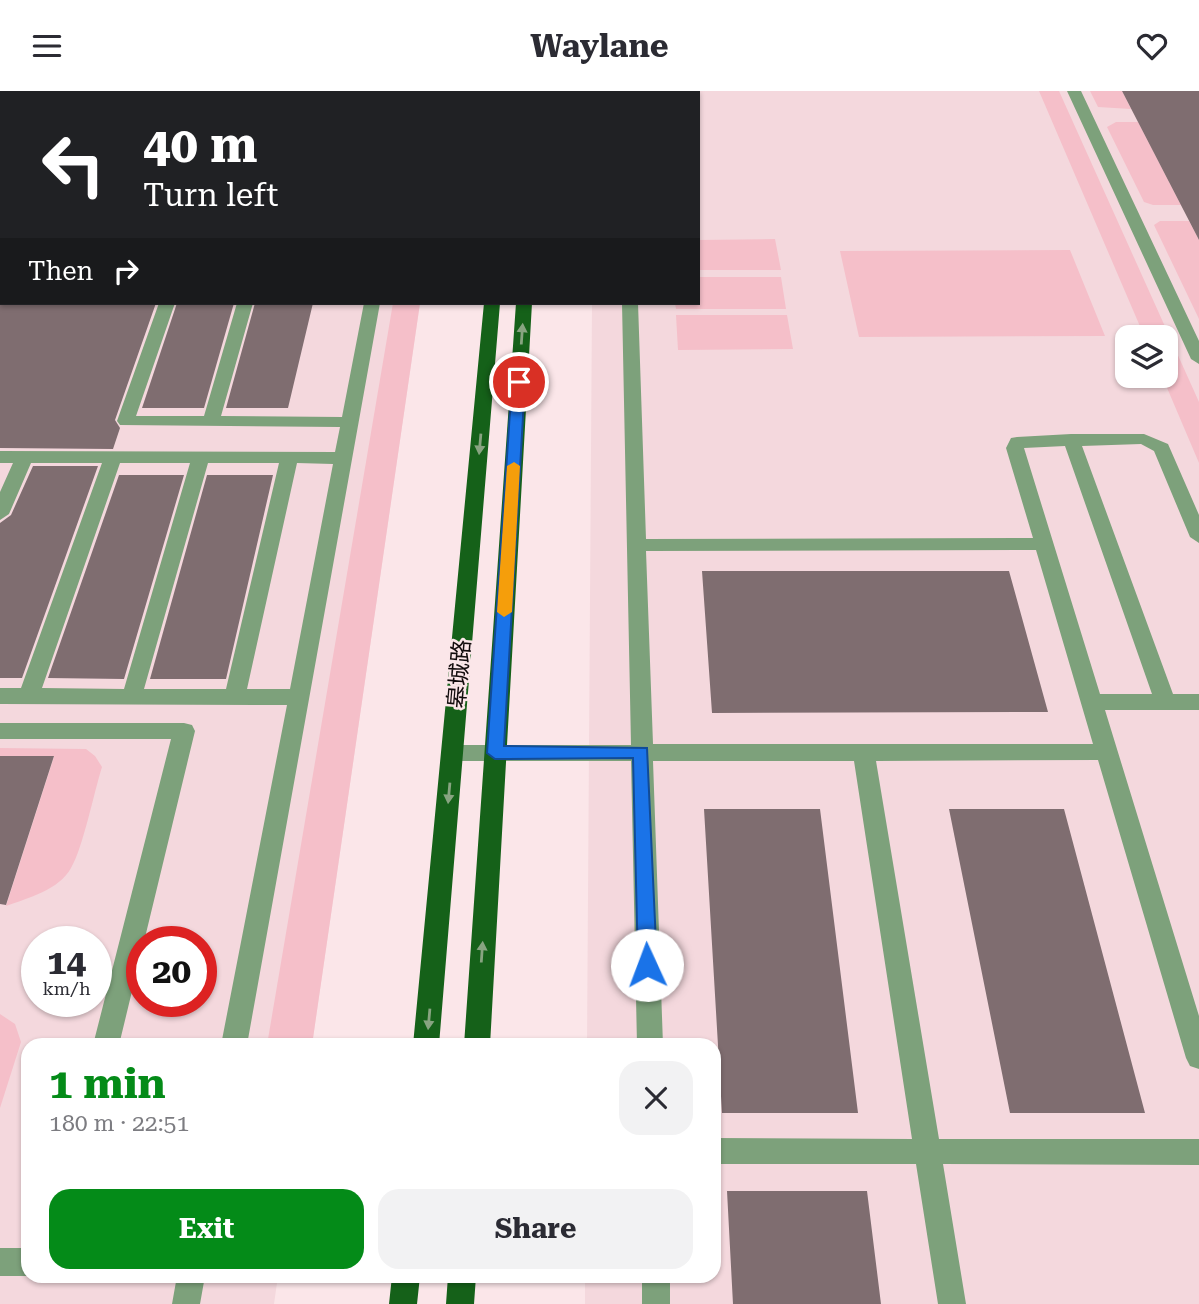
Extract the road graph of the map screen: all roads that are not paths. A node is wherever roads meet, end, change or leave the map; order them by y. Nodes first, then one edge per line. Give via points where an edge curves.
1 (1074, 91) edge
2 (166, 305) edge
3 (244, 305) edge
4 (372, 305) edge
5 (492, 305) edge
6 (524, 305) edge
7 (630, 305) edge
8 (1199, 359) edge
9 (211, 421) junction
10 (350, 422) junction
11 (1071, 439) junction
12 (0, 457) edge
13 (24, 457) junction
14 (113, 457) junction
15 (200, 457) junction
16 (289, 457) junction
17 (343, 457) junction
18 (0, 514) edge
19 (1199, 537) edge
20 (1044, 544) junction
21 (636, 545) junction
22 (0, 696) edge
23 (29, 696) junction
24 (132, 696) junction
25 (235, 696) junction
26 (299, 697) junction
27 (1092, 702) junction
28 (1165, 702) junction
29 (1199, 702) edge
30 (0, 731) edge
31 (642, 752) junction
32 (864, 752) junction
33 (1107, 752) junction
34 (452, 753) junction
35 (495, 753) junction
36 (108, 1038) edge
37 (235, 1038) edge
38 (427, 1038) edge
39 (477, 1038) edge
40 (649, 1038) edge
41 (1199, 1058) edge
42 (721, 1151) edge
43 (927, 1151) junction
44 (1199, 1152) edge
45 (0, 1262) edge
46 (21, 1262) edge
47 (190, 1283) edge
48 (405, 1283) edge
49 (462, 1283) edge
50 (656, 1283) edge
51 (186, 1304) edge
52 (403, 1304) edge
53 (460, 1304) edge
54 (656, 1304) edge
55 (952, 1304) edge

1 - 8 lane
2 - 9 lane via 125,421
3 - 9 lane
4 - 10 lane
5 -> 34 main road, 皋城路
35 -> 6 main road, 皋城路
7 - 21 lane
9 - 10 lane
10 - 17 lane
11 - 19 lane via 1156,442
11 - 20 lane via 1017,442
11 - 28 lane
12 - 13 lane
13 - 14 lane
13 - 18 lane
14 - 15 lane
14 - 23 lane
15 - 16 lane
15 - 24 lane
16 - 17 lane
16 - 25 lane
17 - 26 lane
20 - 21 lane
20 - 27 lane
21 - 31 lane
22 - 23 lane
23 - 24 lane
24 - 25 lane
25 - 26 lane
26 - 37 lane
27 - 28 lane
27 - 33 lane
28 - 29 lane
30 - 36 lane via 184,731
31 - 32 lane
31 - 35 lane
31 - 40 lane
32 - 33 lane
32 - 43 lane
33 - 41 lane
34 - 35 lane
34 -> 38 main road, 皋城路
39 -> 35 main road, 皋城路
42 - 43 lane
43 - 44 lane
43 - 55 lane
45 - 46 lane
47 - 51 lane
48 - 52 main road
49 - 53 main road
50 - 54 lane

